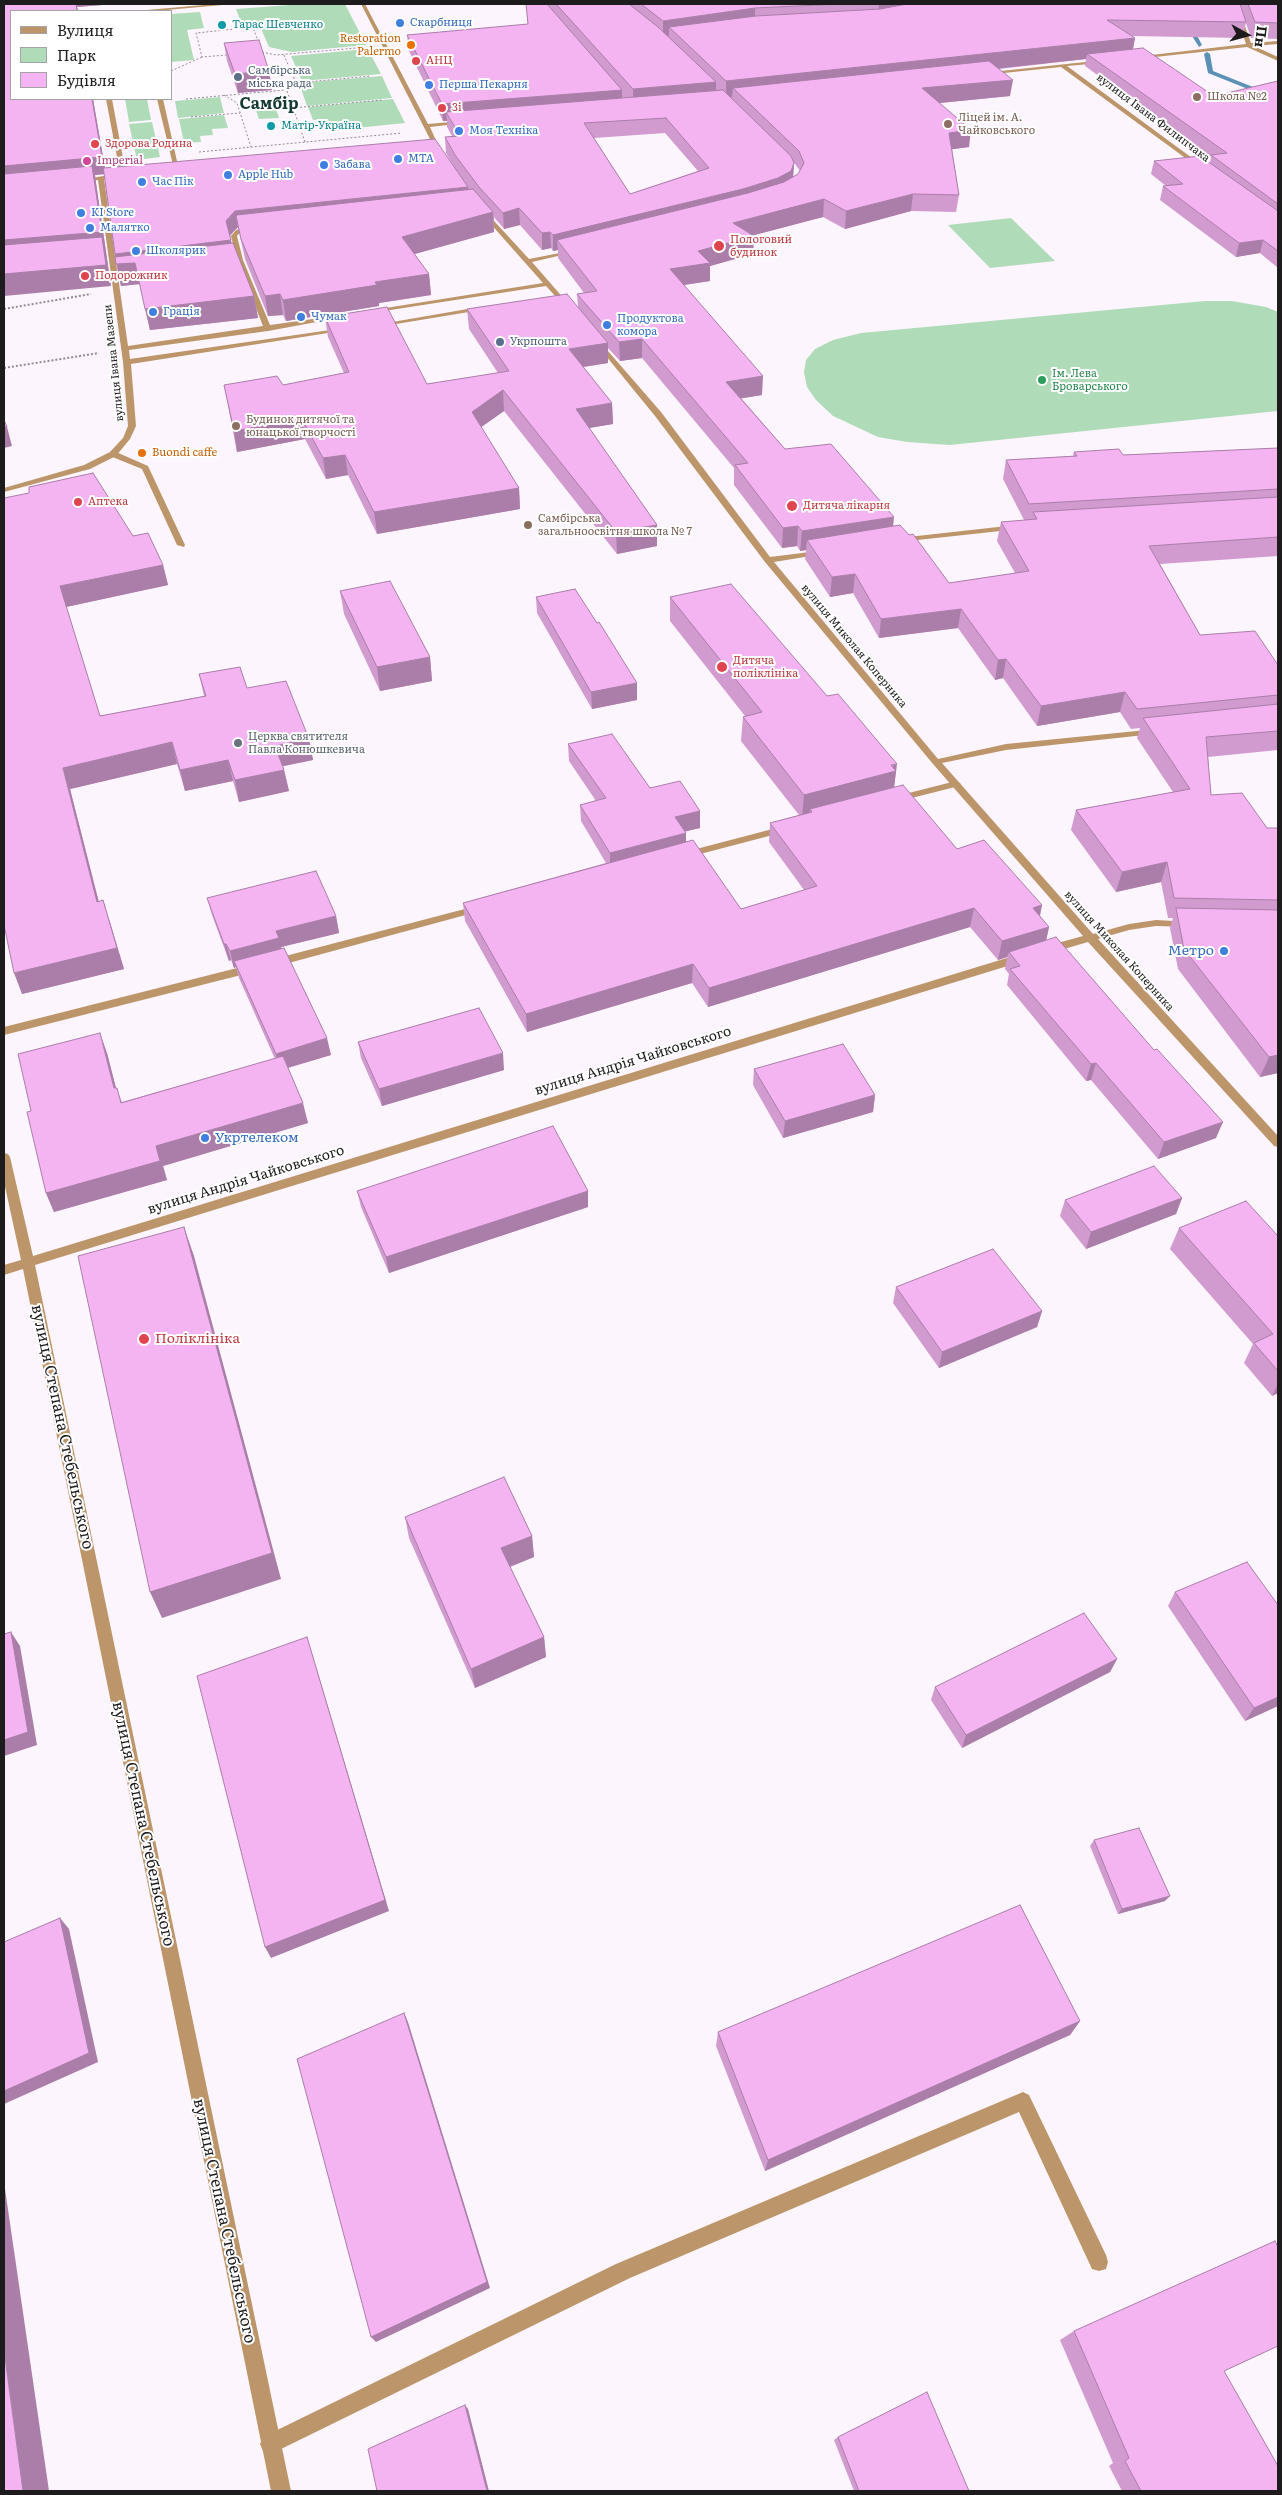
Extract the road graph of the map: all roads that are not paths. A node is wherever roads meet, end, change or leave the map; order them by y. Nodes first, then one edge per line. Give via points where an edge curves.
1 (230, 4) edge
2 (363, 4) edge
3 (1235, 4) edge
4 (152, 10) edge
5 (1278, 42) edge
6 (1249, 46) junction
7 (1131, 58) edge
8 (1278, 59) edge
9 (1111, 60) edge
10 (1062, 65) junction
11 (974, 74) edge
12 (109, 100) edge
13 (160, 100) edge
14 (465, 123) edge
15 (426, 126) junction
16 (416, 146) edge
17 (168, 170) edge
18 (1206, 172) edge
19 (123, 174) junction
20 (132, 174) edge
21 (101, 179) junction
22 (72, 182) edge
23 (477, 205) edge
24 (259, 227) edge
25 (584, 248) edge
26 (102, 254) edge
27 (111, 254) junction
28 (240, 260) junction
29 (230, 261) edge
30 (529, 261) junction
31 (124, 273) edge
32 (114, 274) junction
33 (548, 284) junction
34 (491, 307) edge
35 (365, 314) edge
36 (345, 317) edge
37 (577, 318) edge
38 (366, 327) edge
39 (356, 328) edge
40 (268, 329) junction
41 (590, 333) edge
42 (124, 349) junction
43 (127, 362) junction
44 (113, 454) junction
45 (4, 490) edge
46 (1029, 527) edge
47 (890, 541) edge
48 (181, 545) dead end
49 (834, 550) edge
50 (768, 560) junction
51 (1162, 730) edge
52 (936, 762) junction
53 (956, 784) junction
54 (889, 801) edge
55 (793, 826) edge
56 (677, 857) edge
57 (494, 905) edge
58 (1203, 924) edge
59 (1090, 937) junction
60 (4, 1031) edge
61 (1278, 1143) edge
62 (4, 1157) edge
63 (28, 1262) junction
64 (4, 1270) edge
65 (1099, 2262) dead end
66 (270, 2444) junction
67 (281, 2491) edge

1 - 4 street
2 - 15 street
3 - 6 street
5 - 6 street
6 - 7 street
6 - 8 street
9 - 10 street
10 - 11 street
10 - 18 street, вулиця Івана Филипчака
12 - 19 street
13 - 17 street via 179,168
14 - 15 street
15 - 16 street via 438,147
19 - 20 street
19 - 21 street
21 - 22 street
21 - 27 street, вулиця Івана Мазепи
23 - 30 street
24 - 28 street via 238,231 234,236
25 - 30 street
26 - 27 street
27 - 32 street, вулиця Івана Мазепи
28 - 29 street
28 - 40 street
30 - 33 street
31 - 32 street
32 - 42 street, вулиця Івана Мазепи
33 - 35 street
33 - 37 street via 554,297
34 - 38 street
36 - 40 street
39 - 43 street
40 - 42 street
41 - 50 street, вулиця Миколая Коперника via 658,414
42 - 43 street, вулиця Івана Мазепи
43 - 44 street, вулиця Івана Мазепи via 132,426
44 - 45 street, вулиця Івана Мазепи via 87,467
44 - 48 street via 145,468
46 - 47 street
49 - 50 street
50 - 52 street, вулиця Миколая Коперника
51 - 52 street via 1006,747
52 - 53 street, вулиця Миколая Коперника
53 - 54 street
53 - 59 street, вулиця Миколая Коперника
55 - 56 street
57 - 60 street
58 - 59 street, вулиця Андрія Чайковського via 1156,923
59 - 61 street, вулиця Миколая Коперника
59 - 63 street, вулиця Андрія Чайковського
62 - 63 street, вулиця Степана Стебельського
63 - 64 street, вулиця Андрія Чайковського
63 - 66 street, вулиця Степана Стебельського
65 - 66 street via 1023,2101 624,2272
66 - 67 street, вулиця Степана Стебельського

